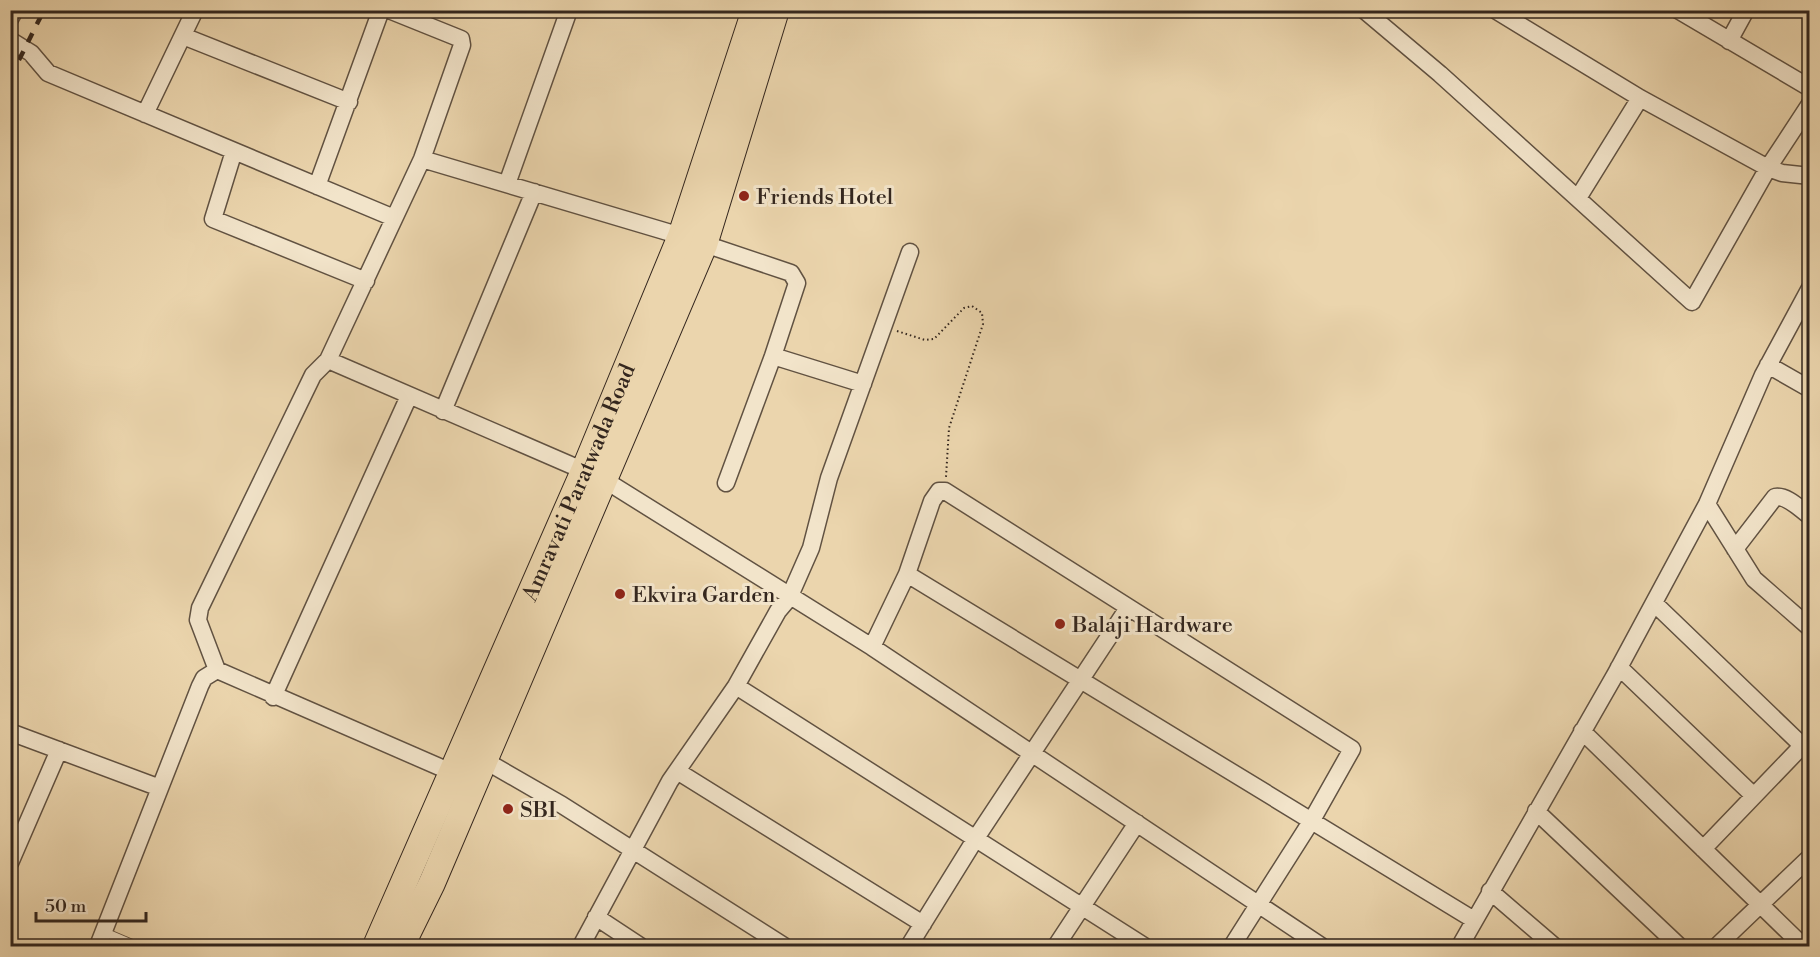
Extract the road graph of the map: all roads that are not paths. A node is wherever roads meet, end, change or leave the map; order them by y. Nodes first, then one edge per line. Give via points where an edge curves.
1 (15, 10) edge
2 (195, 10) edge
3 (381, 10) edge
4 (389, 10) edge
5 (569, 10) edge
6 (755, 10) edge
7 (776, 10) edge
8 (1677, 10) edge
9 (1746, 10) edge
10 (1496, 11) edge
11 (1372, 13) edge
12 (10, 19) edge
13 (183, 36) junction
14 (10, 40) edge
15 (1729, 41) junction
16 (1809, 88) edge
17 (1640, 98) junction
18 (349, 102) junction
19 (1809, 104) edge
20 (145, 114) junction
21 (234, 151) junction
22 (423, 159) junction
23 (1768, 168) junction
24 (1809, 176) edge
25 (507, 183) junction
26 (317, 186) junction
27 (534, 192) junction
28 (1578, 198) junction
29 (394, 218) junction
30 (692, 241) junction
31 (910, 252) dead end
32 (366, 281) junction
33 (1809, 288) edge
34 (773, 356) junction
35 (328, 360) junction
36 (1768, 364) junction
37 (863, 384) junction
38 (1809, 388) edge
39 (409, 396) junction
40 (443, 411) junction
41 (594, 475) junction
42 (726, 483) dead end
43 (1707, 504) junction
44 (1809, 516) edge
45 (1735, 549) junction
46 (907, 574) junction
47 (789, 597) junction
48 (1654, 603) junction
49 (1128, 608) junction
50 (1809, 628) edge
51 (872, 647) junction
52 (1619, 667) junction
53 (217, 670) junction
54 (1081, 679) junction
55 (736, 686) junction
56 (273, 697) junction
57 (1582, 731) junction
58 (10, 732) edge
59 (59, 750) junction
60 (1806, 750) edge
61 (472, 753) junction
62 (1031, 754) junction
63 (677, 771) junction
64 (450, 772) junction
65 (160, 788) junction
66 (1754, 796) junction
67 (1536, 811) junction
68 (1312, 820) junction
69 (1137, 823) junction
70 (975, 840) junction
71 (1703, 849) junction
72 (634, 851) junction
73 (1809, 857) edge
74 (10, 863) edge
75 (1491, 891) junction
76 (1259, 904) junction
77 (1762, 905) junction
78 (1083, 909) junction
79 (596, 917) junction
80 (1474, 920) junction
81 (923, 924) junction
82 (101, 939) edge
83 (137, 946) edge
84 (376, 946) edge
85 (401, 946) edge
86 (581, 946) edge
87 (640, 946) edge
88 (784, 946) edge
89 (909, 946) edge
90 (1056, 946) edge
91 (1144, 946) edge
92 (1232, 946) edge
93 (1321, 946) edge
94 (1460, 946) edge
95 (1554, 946) edge
96 (1679, 946) edge
97 (1717, 946) edge
98 (1803, 946) edge

1 - 12 street
2 - 13 street
3 - 18 street
4 - 22 street via 462,42
5 - 25 street
6 - 30 main road, Amravati Paratwada Road
7 - 30 main road, Amravati Paratwada Road
8 - 15 street
9 - 15 street
10 - 17 street
11 - 28 street
13 - 18 street
13 - 20 street
14 - 20 street via 31,53 48,73
15 - 16 street
17 - 23 street
17 - 28 street
18 - 26 street
19 - 23 street
20 - 21 street
21 - 26 street
21 - 32 street via 213,219
22 - 25 street
22 - 29 street
23 - 24 street
23 - 28 street via 1692,302
25 - 27 street
26 - 29 street
27 - 30 street
27 - 40 street
29 - 32 street
30 - 34 street via 795,277 797,283
30 - 41 main road, Amravati Paratwada Road
31 - 37 street
32 - 35 street
33 - 36 street
34 - 37 street
34 - 42 street
35 - 39 street
35 - 53 street via 314,375 200,608 198,620
36 - 38 street
36 - 43 street
37 - 47 street via 829,478 811,548
39 - 40 street
39 - 56 street
40 - 41 street
41 - 47 street
41 - 61 main road, Amravati Paratwada Road
43 - 45 street
43 - 48 street
44 - 45 street via 1781,496 1775,497
45 - 50 street via 1754,579
46 - 49 street via 932,501 939,491 945,491
46 - 51 street
46 - 54 street
47 - 51 street
47 - 55 street
48 - 52 street
48 - 60 street
49 - 54 street
49 - 68 street via 1352,749
51 - 62 street
52 - 57 street
52 - 66 street
53 - 56 street
53 - 65 street via 204,678
54 - 62 street
54 - 68 street
55 - 63 street
55 - 70 street
56 - 64 street
57 - 67 street
57 - 71 street
58 - 59 street
59 - 65 street
59 - 74 street
60 - 66 street
61 - 64 main road, Amravati Paratwada Road
61 - 72 street
61 - 85 main road, Amravati Paratwada Road via 432,882
62 - 69 street
62 - 70 street
63 - 72 street
63 - 81 street
64 - 84 main road, Amravati Paratwada Road
65 - 82 street
66 - 71 street
67 - 75 street
67 - 96 street
68 - 76 street
68 - 80 street
69 - 76 street
69 - 78 street
70 - 78 street
70 - 81 street
71 - 77 street
72 - 79 street
72 - 88 street
73 - 77 street
75 - 80 street
75 - 95 street
76 - 92 street
76 - 93 street
77 - 97 street
77 - 98 street
78 - 90 street
78 - 91 street
79 - 86 street
79 - 87 street
80 - 94 street
81 - 89 street
82 - 83 lane

